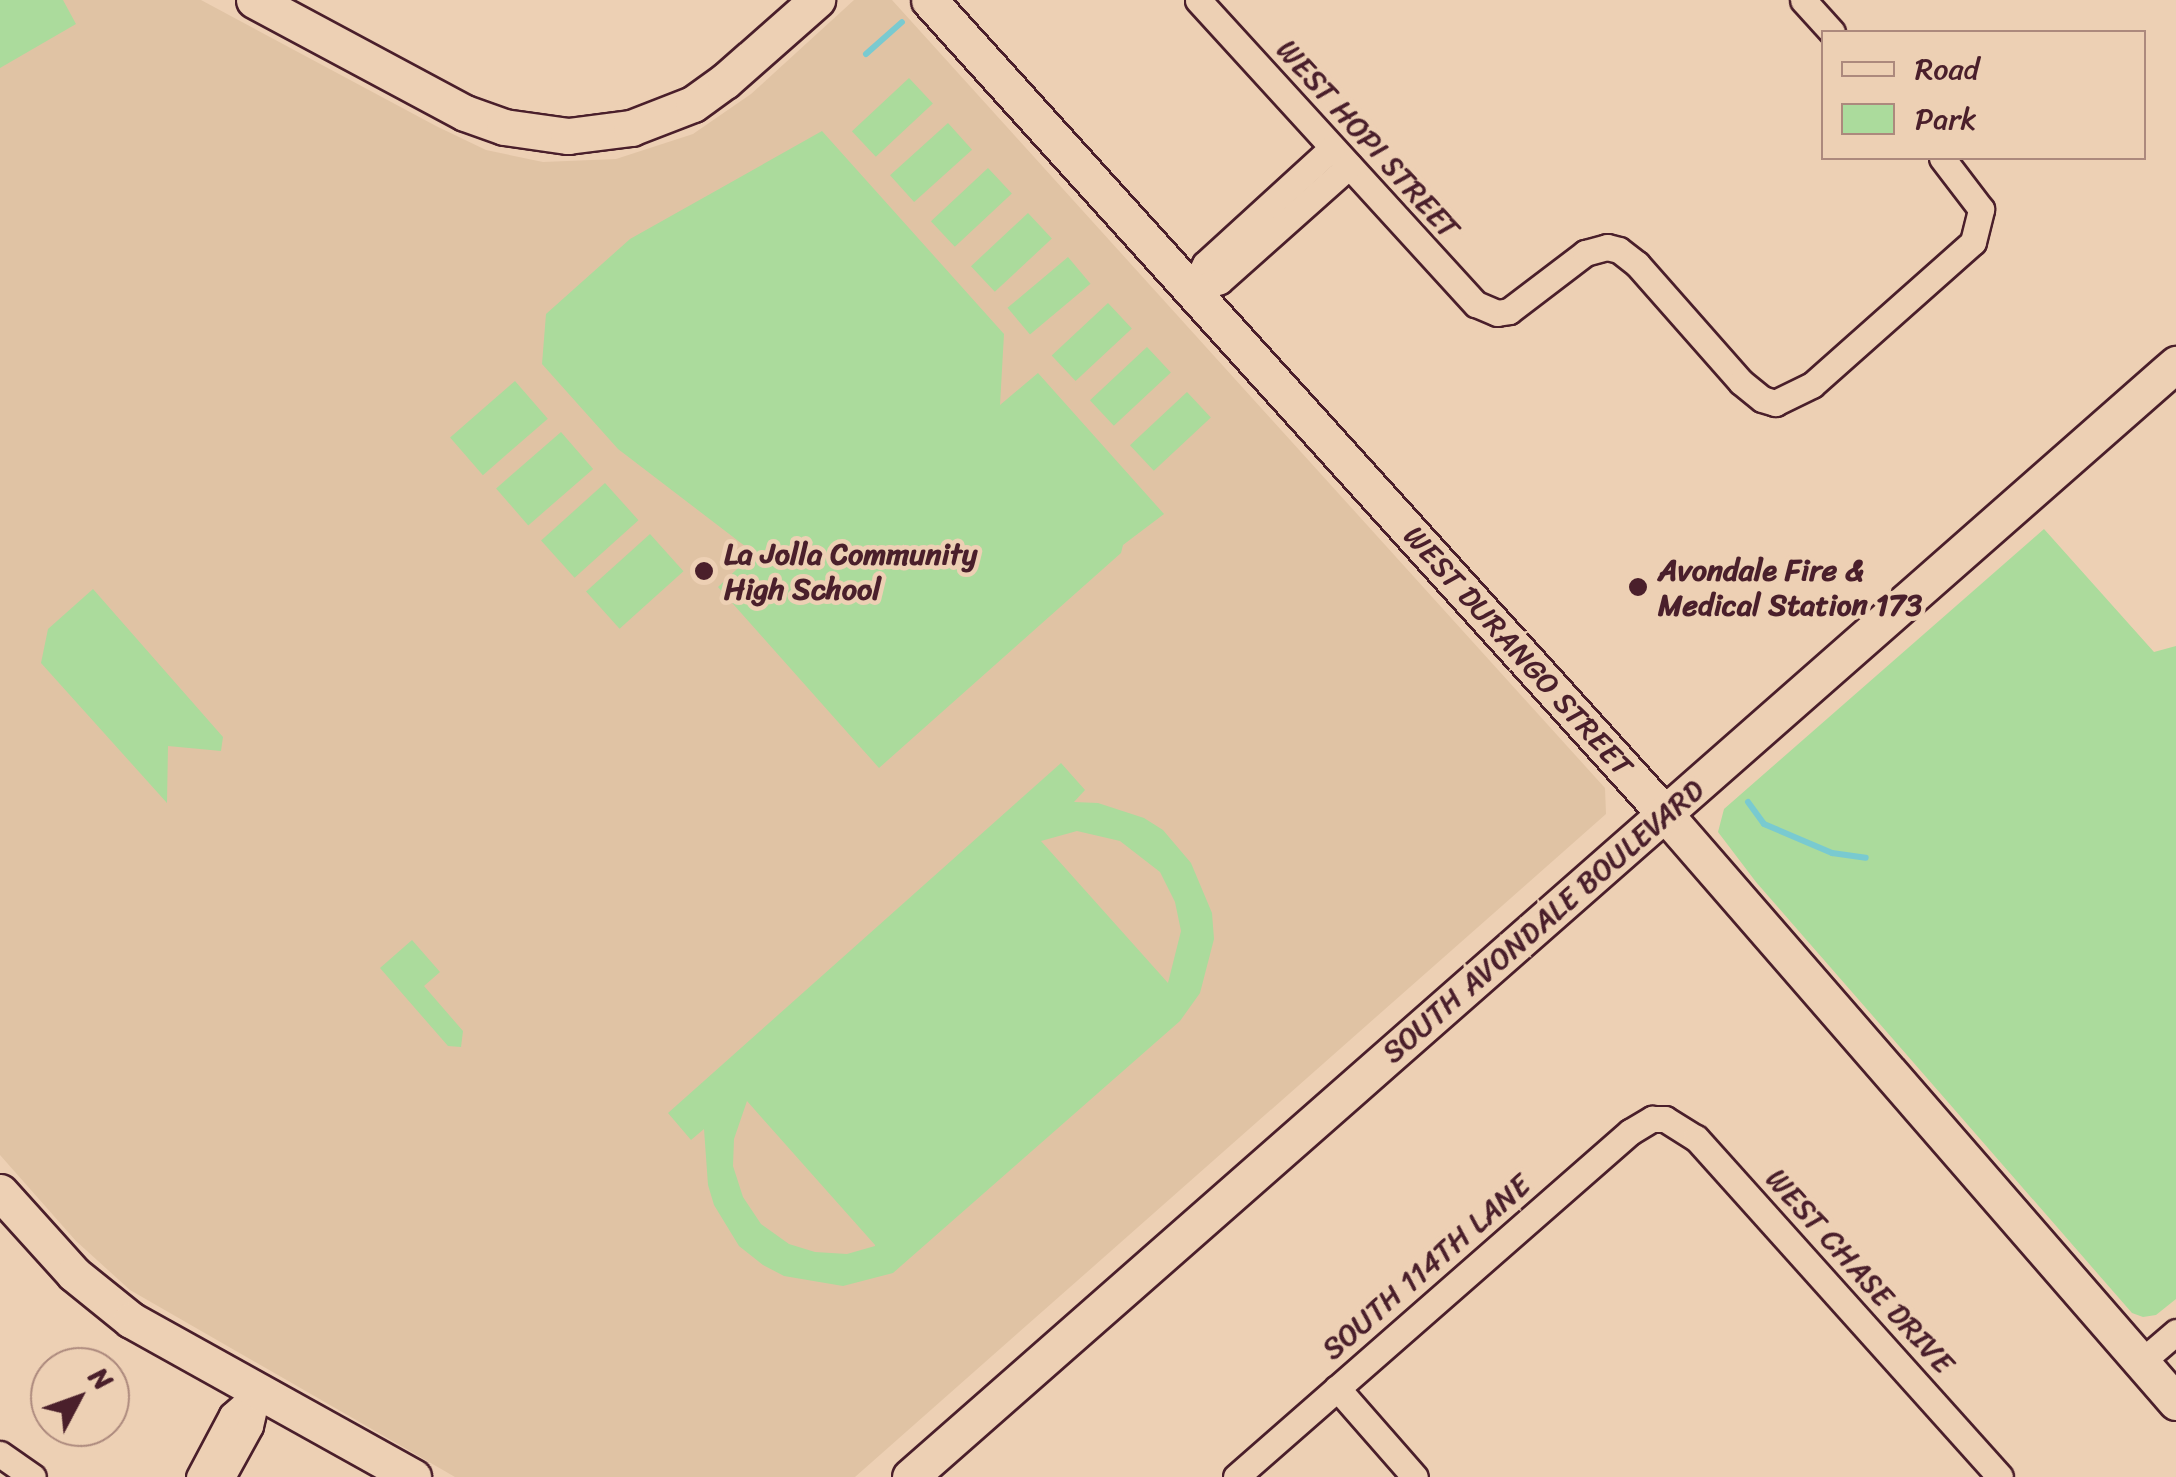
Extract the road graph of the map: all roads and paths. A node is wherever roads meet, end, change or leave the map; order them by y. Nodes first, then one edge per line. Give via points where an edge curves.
1 (254, 0) edge
2 (817, 0) edge
3 (929, 0) edge
4 (1198, 0) edge
5 (1803, 0) edge
6 (1830, 30) edge
7 (1340, 157) junction
8 (1944, 160) edge
9 (1191, 290) junction
10 (2176, 364) edge
11 (1665, 814) junction
12 (1665, 1118) joint
13 (0, 1192) edge
14 (2176, 1332) edge
15 (2141, 1362) junction
16 (1337, 1388) junction
17 (258, 1392) junction
18 (2176, 1402) edge
19 (0, 1454) edge
20 (33, 1477) edge
21 (199, 1477) edge
22 (222, 1477) edge
23 (412, 1477) edge
24 (910, 1477) edge
25 (1236, 1477) edge
26 (1415, 1477) edge
27 (2000, 1477) edge

1 - 2 street via 465,113 504,127 568,136 631,128 692,104
3 - 9 street, WEST DURANGO STREET
4 - 7 street, WEST HOPI STREET
5 - 6 street
7 - 8 street, WEST HOPI STREET via 1467,297 1497,313 1528,300 1585,252 1607,247 1638,264 1741,382 1775,403 1812,386 1964,251 1981,222 1976,198
7 - 9 street via 1204,264
9 - 11 street, WEST DURANGO STREET
10 - 11 street, SOUTH AVONDALE BOULEVARD
11 - 15 street, WEST DURANGO STREET
11 - 24 street, SOUTH AVONDALE BOULEVARD
12 - 16 street, SOUTH 114TH LANE via 1630,1132
12 - 27 street, WEST CHASE DRIVE via 1696,1138
13 - 17 street via 102,1298
14 - 15 street
15 - 18 street, WEST DURANGO STREET
16 - 25 street, SOUTH 114TH LANE
16 - 26 street
17 - 21 street via 232,1416
17 - 22 street via 250,1426
17 - 23 street
19 - 20 street

